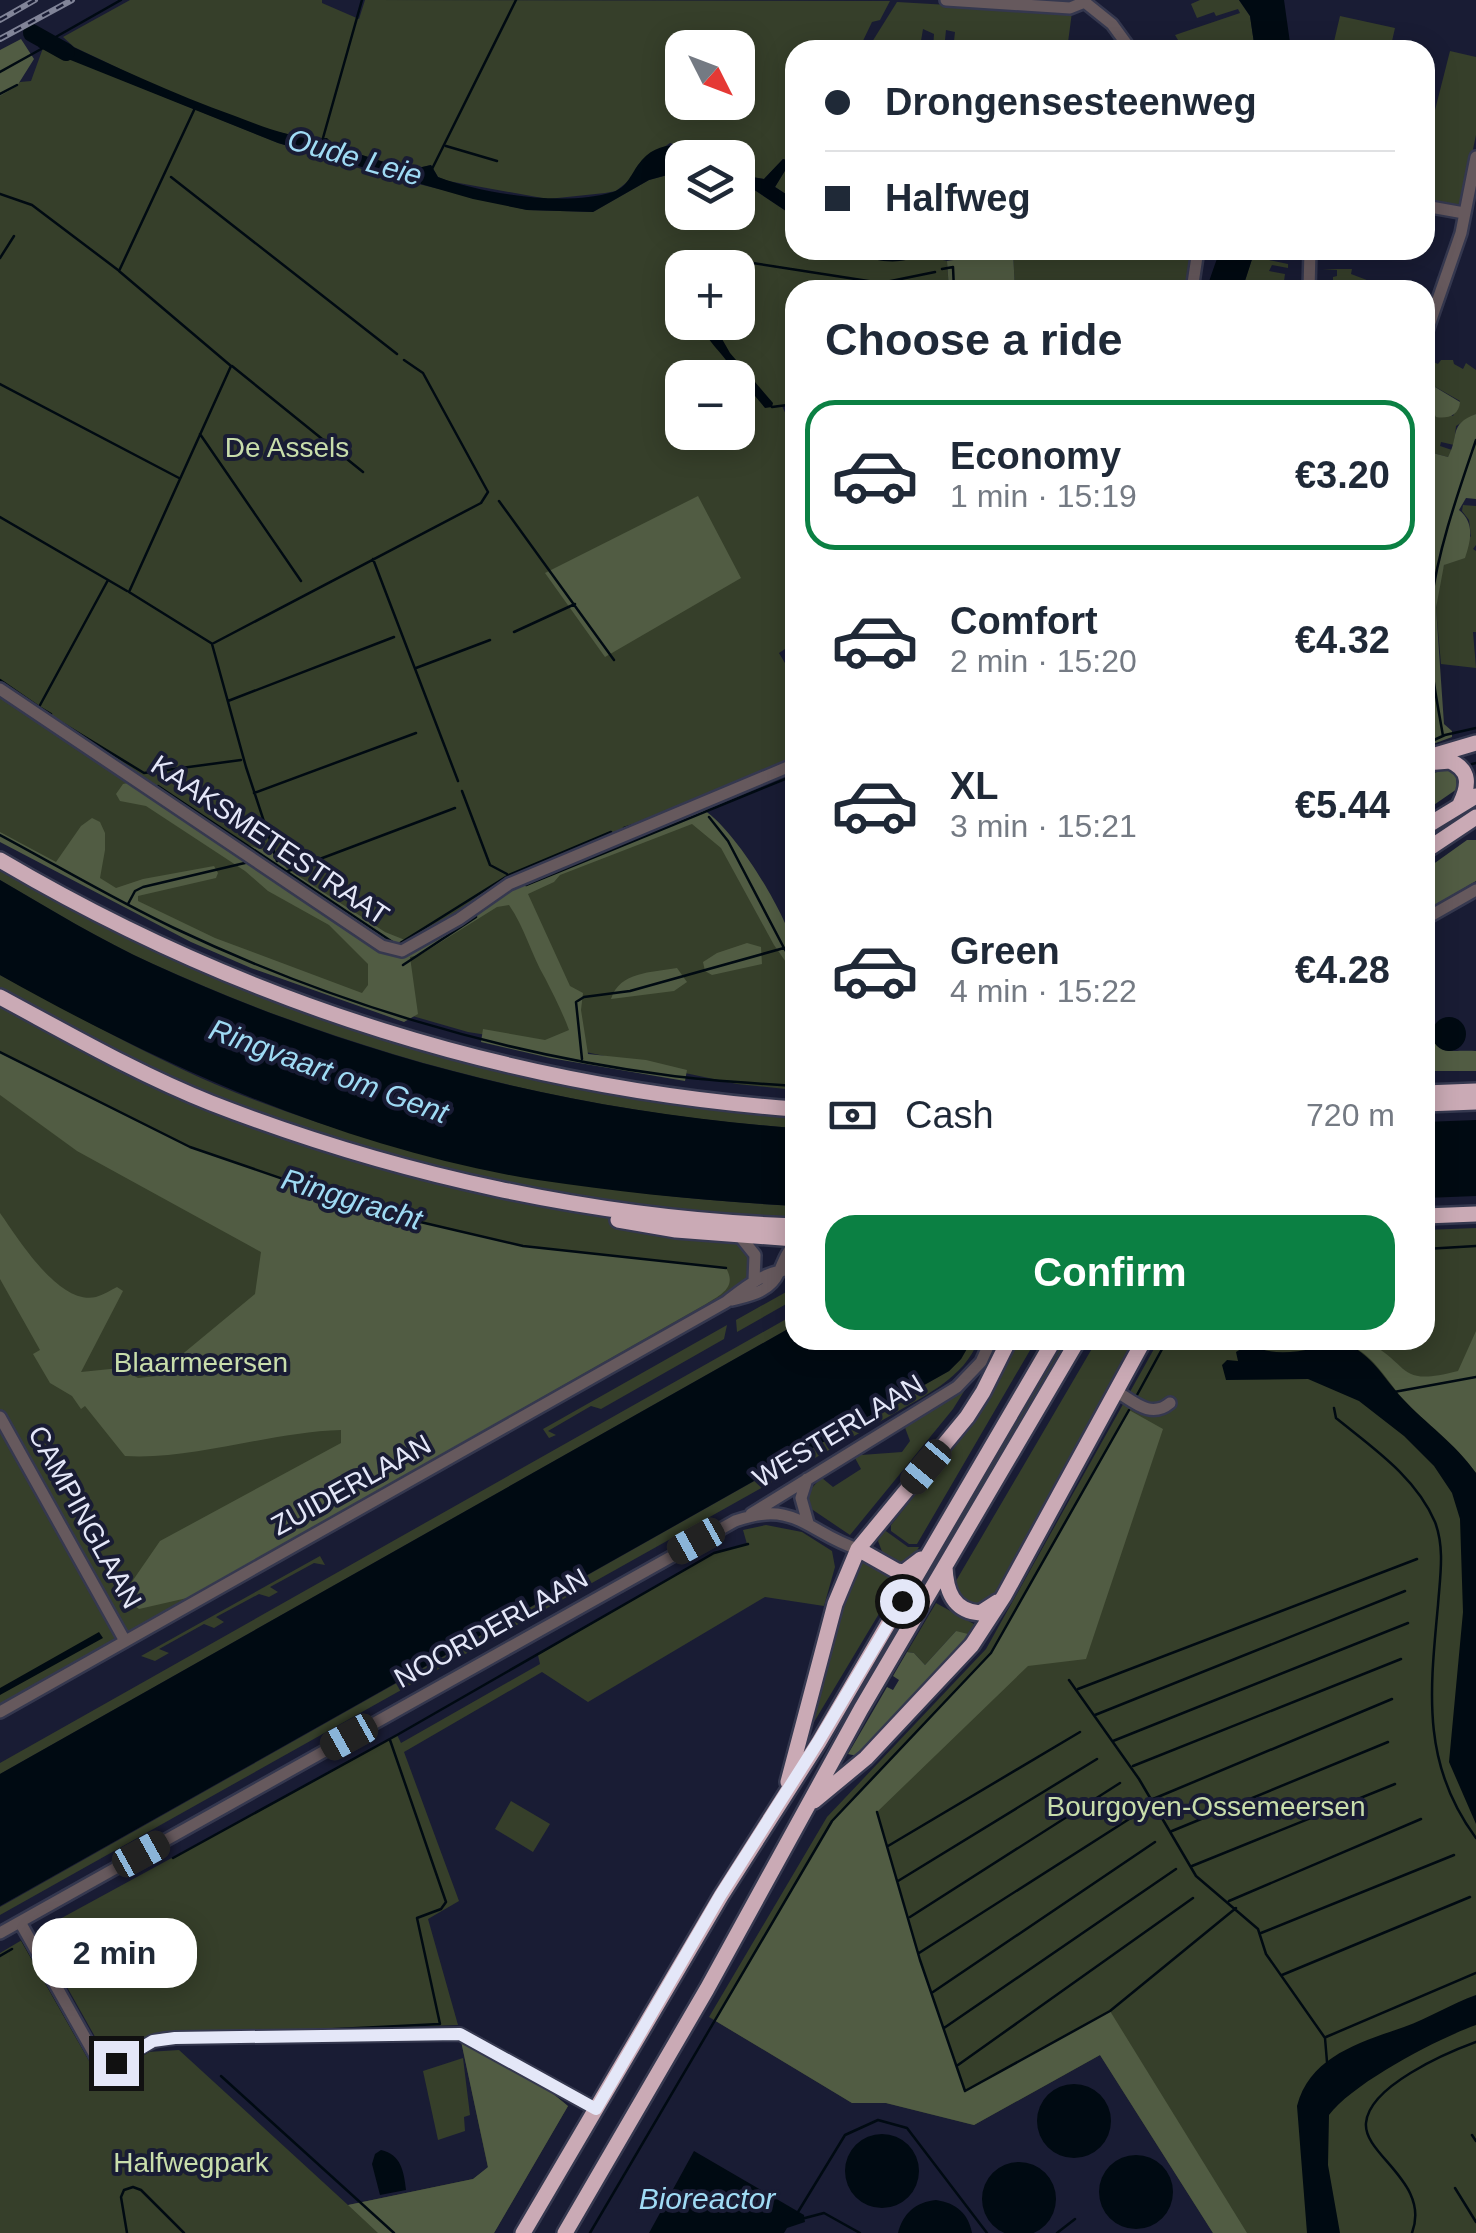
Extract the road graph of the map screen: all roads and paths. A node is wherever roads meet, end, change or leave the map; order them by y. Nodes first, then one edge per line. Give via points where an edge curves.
1 (946, 0) edge
2 (1083, 1) edge
3 (1124, 40) edge
4 (1476, 157) edge
5 (1435, 208) edge
6 (1464, 214) junction
7 (1435, 309) edge
8 (0, 689) edge
9 (1476, 744) edge
10 (1435, 757) edge
11 (1435, 761) edge
12 (785, 768) edge
13 (1476, 796) edge
14 (1460, 804) junction
15 (1476, 818) edge
16 (1435, 820) edge
17 (1435, 845) edge
18 (0, 860) edge
19 (1476, 890) edge
20 (1435, 913) edge
21 (0, 997) edge
22 (1476, 1091) edge
23 (1435, 1093) edge
24 (1476, 1102) edge
25 (1435, 1104) edge
26 (785, 1108) edge
27 (584, 1205) junction
28 (1476, 1214) edge
29 (1435, 1216) edge
30 (785, 1225) edge
31 (739, 1235) junction
32 (785, 1240) edge
33 (785, 1256) edge
34 (780, 1270) junction
35 (785, 1270) edge
36 (754, 1280) junction
37 (726, 1302) junction
38 (986, 1350) edge
39 (1004, 1350) edge
40 (1048, 1350) edge
41 (1072, 1350) edge
42 (1140, 1350) edge
43 (1122, 1395) junction
44 (1170, 1403) dead end
45 (0, 1416) edge
46 (810, 1476) junction
47 (747, 1517) junction
48 (808, 1523) junction
49 (858, 1549) junction
50 (932, 1550) junction
51 (945, 1567) junction
52 (1004, 1596) junction
53 (126, 1641) junction
54 (0, 1712) edge
55 (786, 1791) junction
56 (806, 1807) junction
57 (20, 1922) junction
58 (0, 1933) edge
59 (596, 2109) junction
60 (524, 2233) edge
61 (565, 2233) edge

1 - 2 street via 1070,8
2 - 3 street
4 - 6 street
5 - 6 street
6 - 7 street
8 - 12 street, KAAKSMETESTRAAT via 382,946 402,951 510,884
9 - 10 highway
11 - 14 highway via 1450,760 1463,770 1468,786
13 - 14 highway
14 - 16 highway
15 - 17 highway
18 - 26 highway via 256,988 408,1040 603,1086
19 - 20 street
21 - 27 highway via 209,1102 365,1155
22 - 23 highway
24 - 25 highway
27 - 30 highway
27 - 31 highway via 592,1214 639,1224
28 - 29 highway
31 - 32 highway
31 - 36 street via 755,1255
33 - 34 street, ZUIDERLAAN
34 - 35 street, ZUIDERLAAN
34 - 36 street, ZUIDERLAAN
34 - 37 street, ZUIDERLAAN via 766,1289
36 - 37 street, ZUIDERLAAN
37 - 53 street, ZUIDERLAAN
38 - 46 street, WESTERLAAN via 957,1387
39 - 49 highway via 967,1418
40 - 50 highway
41 - 51 highway
42 - 43 highway
43 - 44 street via 1156,1412
43 - 52 highway
45 - 53 street, CAMPINGLAAN
46 - 47 street, WESTERLAAN
46 - 48 street via 801,1498
47 - 48 street via 780,1514
47 - 57 street, NOORDERLAAN
48 - 49 street
49 - 50 highway via 904,1572
49 - 55 highway via 835,1604
50 - 55 highway
51 - 52 highway via 949,1594 966,1611 989,1610
51 - 56 highway
52 - 56 highway via 961,1660 845,1778
53 - 54 street, ZUIDERLAAN
55 - 59 highway
56 - 61 highway
57 - 58 street, NOORDERLAAN
57 - 59 street via 96,2057 108,2063 175,2038 460,2034
59 - 60 highway

